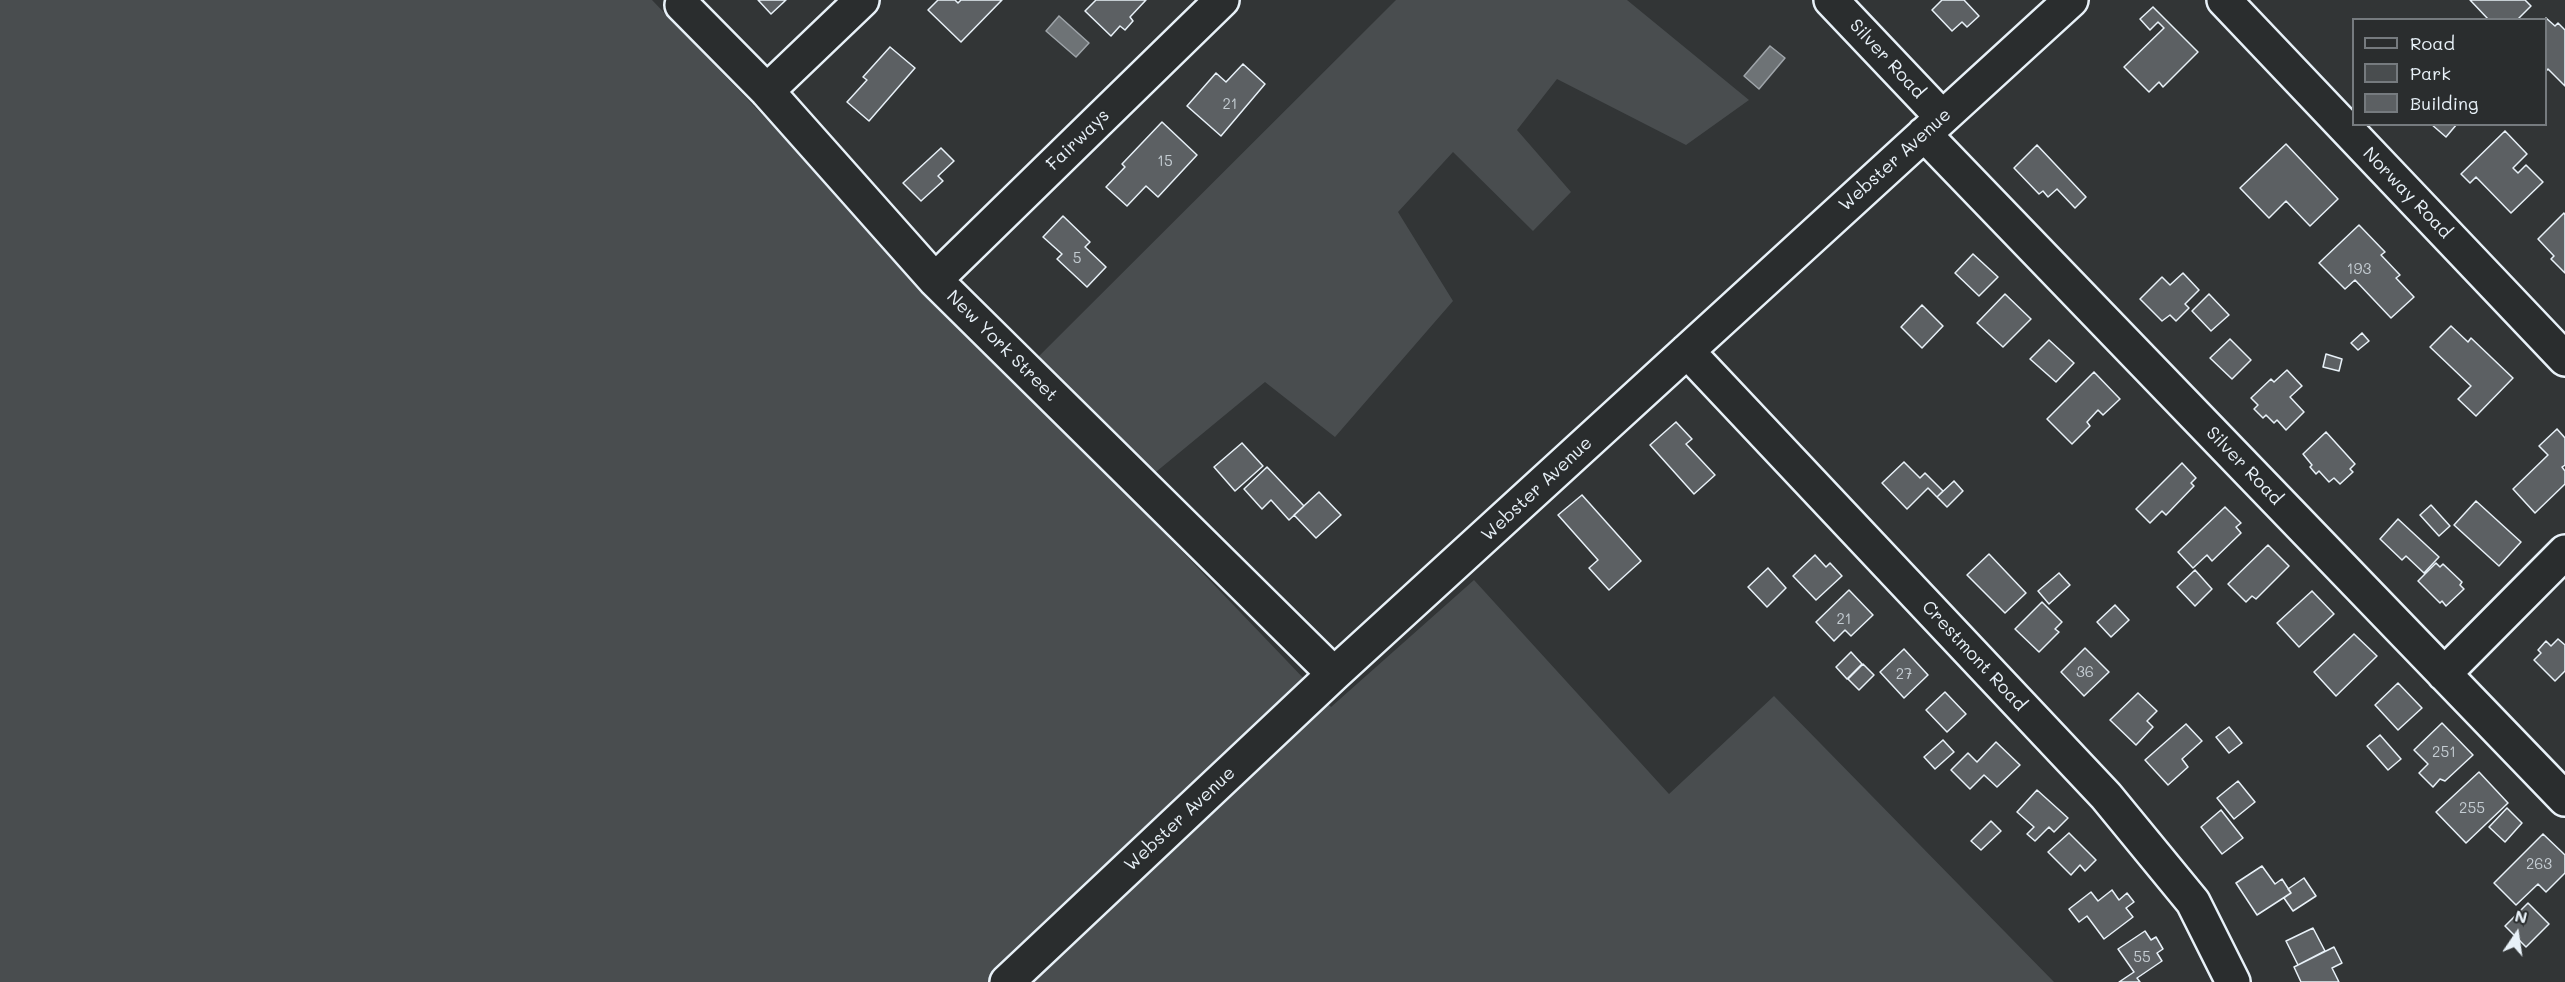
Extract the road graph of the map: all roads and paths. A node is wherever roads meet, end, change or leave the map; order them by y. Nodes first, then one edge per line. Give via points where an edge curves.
1 (862, 0) edge
2 (1222, 0) edge
3 (1832, 0) edge
4 (2071, 0) edge
5 (2223, 0) edge
6 (682, 5) dead end
7 (767, 91) junction
8 (1933, 126) junction
9 (935, 280) junction
10 (1687, 351) junction
11 (2565, 359) edge
12 (2565, 552) edge
13 (1334, 674) junction
14 (2445, 674) junction
15 (2565, 799) edge
16 (1007, 982) edge
17 (2233, 982) edge

1 - 7 street
2 - 9 street, Fairways
3 - 8 street, Silver Road
4 - 8 street, Webster Avenue
5 - 11 street, Norway Road
6 - 7 street, New York Street
7 - 9 street, New York Street
8 - 10 street, Webster Avenue
8 - 14 street, Silver Road
9 - 13 street, New York Street
10 - 13 street, Webster Avenue
10 - 17 street, Crestmont Road via 2106,796 2193,902
12 - 14 street
13 - 16 street, Webster Avenue
14 - 15 street, Silver Road

